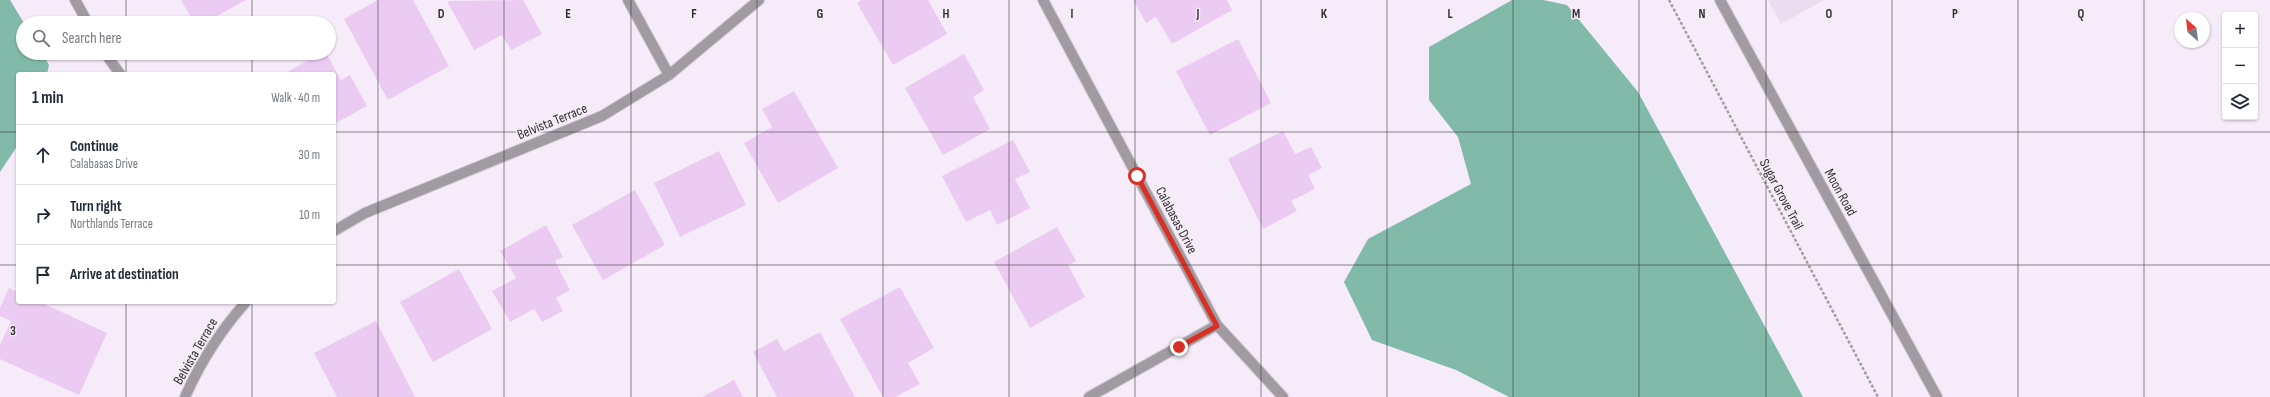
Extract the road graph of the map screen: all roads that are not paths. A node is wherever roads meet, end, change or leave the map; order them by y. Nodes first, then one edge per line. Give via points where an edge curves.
1 (75, 0) edge
2 (628, 0) edge
3 (759, 0) edge
4 (1043, 0) edge
5 (1720, 0) edge
6 (84, 16) edge
7 (110, 60) edge
8 (119, 72) edge
9 (670, 75) junction
10 (336, 230) edge
11 (244, 304) edge
12 (1217, 326) junction
13 (185, 397) edge
14 (1089, 397) edge
15 (1283, 397) edge
16 (1936, 397) edge

1 - 6 street
2 - 9 street
3 - 9 street, Belvista Terrace
4 - 12 street, Calabasas Drive
5 - 16 street, Moon Road
7 - 8 street
9 - 10 street, Belvista Terrace via 602,116 365,213
11 - 13 street, Belvista Terrace via 229,320 194,377
12 - 14 street
12 - 15 street, Calabasas Drive

